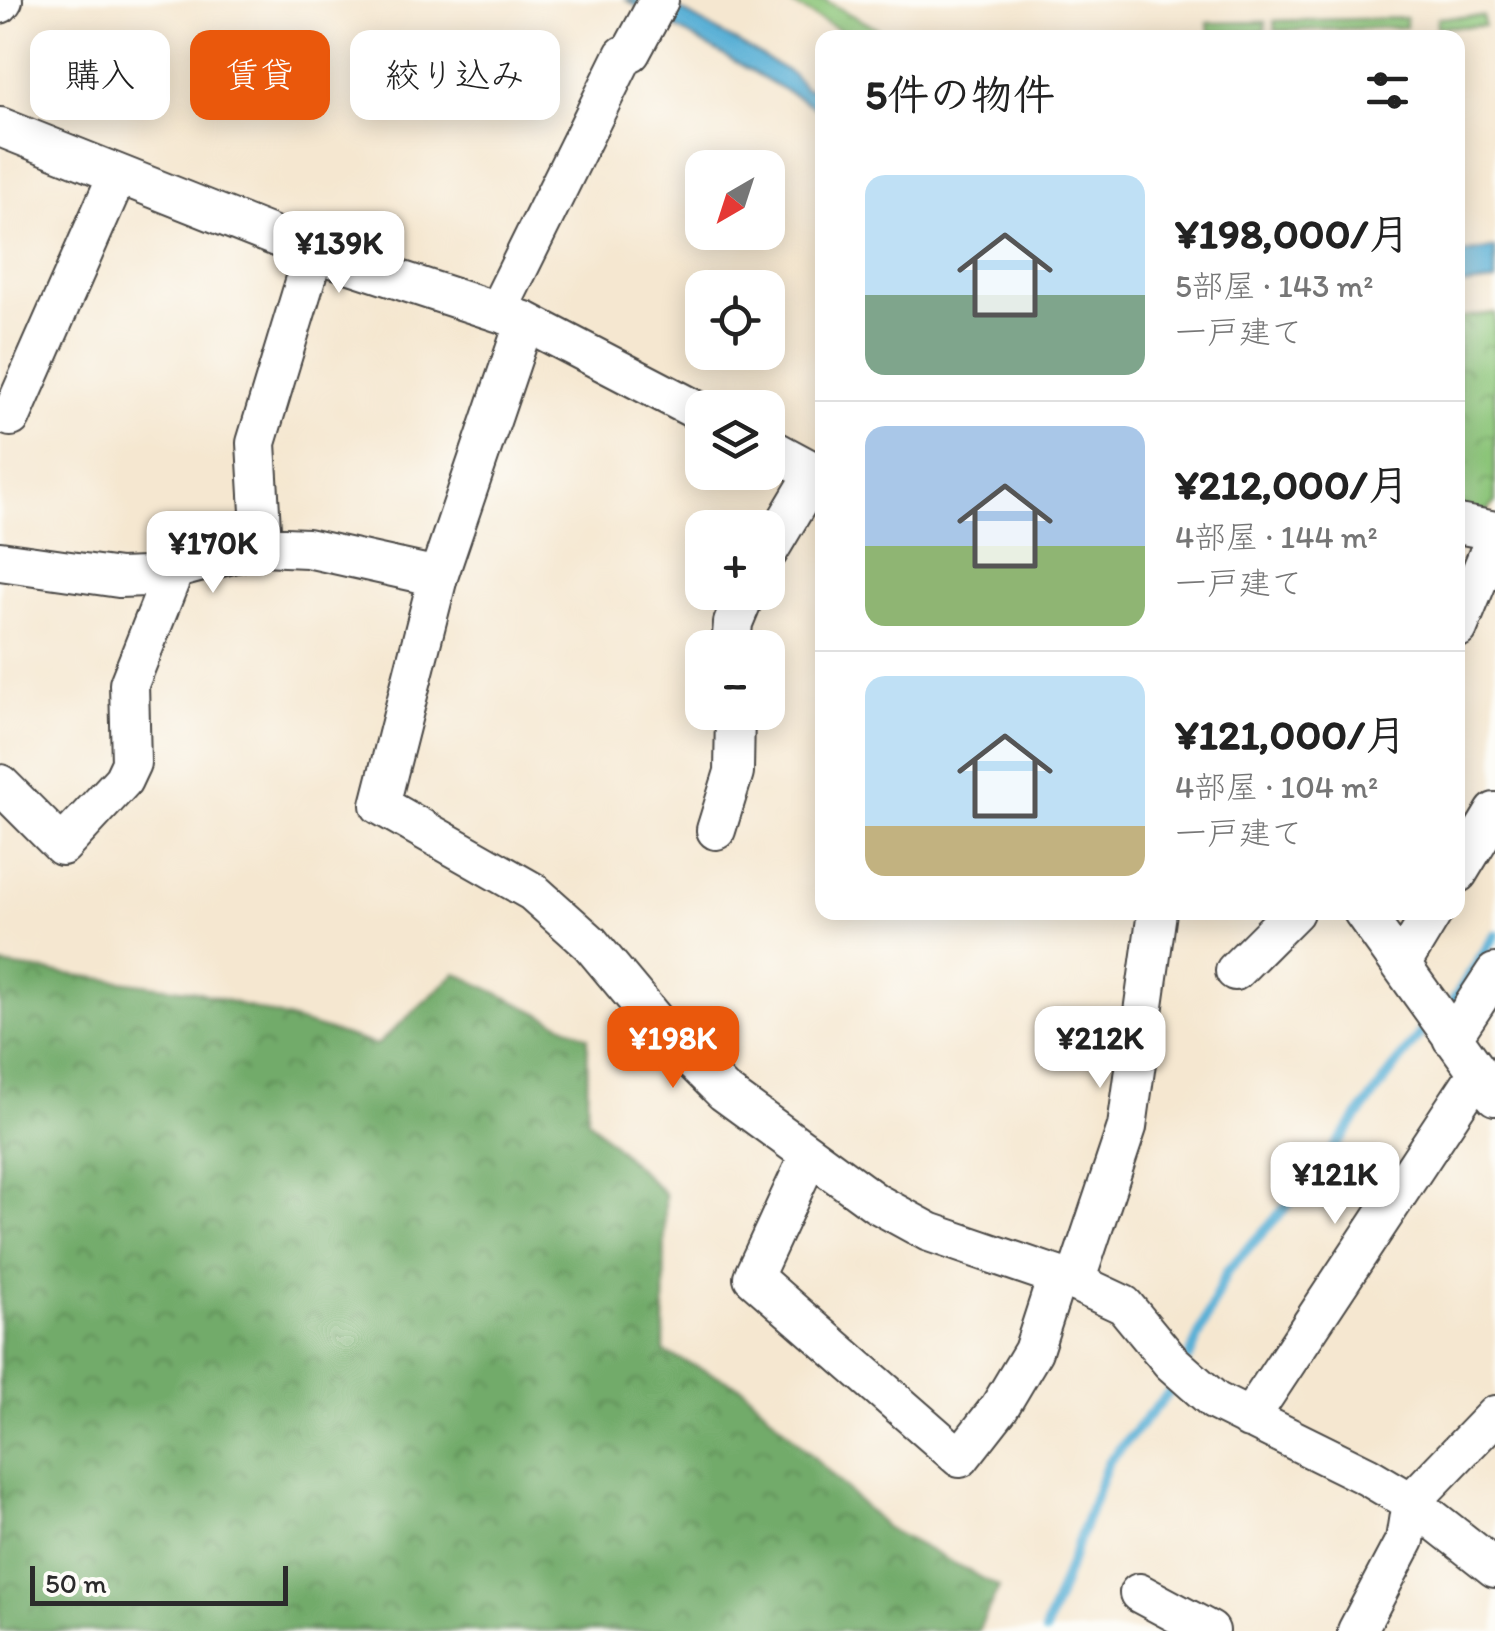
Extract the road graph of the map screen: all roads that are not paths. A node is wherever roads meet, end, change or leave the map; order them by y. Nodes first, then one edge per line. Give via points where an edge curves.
1 (659, 0) edge
2 (0, 127) edge
3 (118, 174) junction
4 (314, 252) junction
5 (511, 316) junction
6 (685, 404) edge
7 (10, 417) dead end
8 (785, 456) edge
9 (815, 472) edge
10 (815, 480) edge
11 (785, 526) edge
12 (1465, 531) edge
13 (262, 546) junction
14 (1492, 556) edge
15 (0, 561) edge
16 (173, 573) junction
17 (438, 577) junction
18 (1465, 613) edge
19 (735, 730) edge
20 (0, 784) edge
21 (1495, 812) edge
22 (716, 830) dead end
23 (1465, 861) edge
24 (1157, 920) edge
25 (1286, 920) edge
26 (1369, 920) edge
27 (1428, 920) edge
28 (1401, 965) junction
29 (1235, 970) dead end
30 (1495, 972) edge
31 (1452, 1038) junction
32 (1486, 1085) edge
33 (809, 1156) junction
34 (1066, 1279) junction
35 (1495, 1415) edge
36 (1249, 1420) junction
37 (1411, 1502) junction
38 (1495, 1568) edge
39 (1139, 1592) dead end
40 (1210, 1631) edge
41 (1357, 1631) edge

1 - 5 street via 632,52 624,54
2 - 3 street
3 - 4 street
3 - 7 street
4 - 5 street
4 - 13 street via 256,443
5 - 6 street
5 - 17 street
8 - 9 street
10 - 11 street
12 - 14 street
13 - 16 street
13 - 17 street via 307,548
14 - 18 street
15 - 16 street via 119,578
16 - 20 street via 129,684 131,763 123,780 62,846
17 - 33 street via 380,805 554,909 693,1064
19 - 22 street via 734,772
21 - 23 street
24 - 34 street via 1127,1127
25 - 29 street
26 - 28 street
27 - 28 street
28 - 31 street
30 - 31 street
31 - 32 street
32 - 36 street
33 - 34 street via 929,1232
33 - 34 street via 753,1277 960,1458 1034,1351
34 - 36 street via 1124,1305 1193,1385
35 - 37 street
36 - 37 street
37 - 38 street
37 - 41 street via 1406,1540
39 - 40 street

